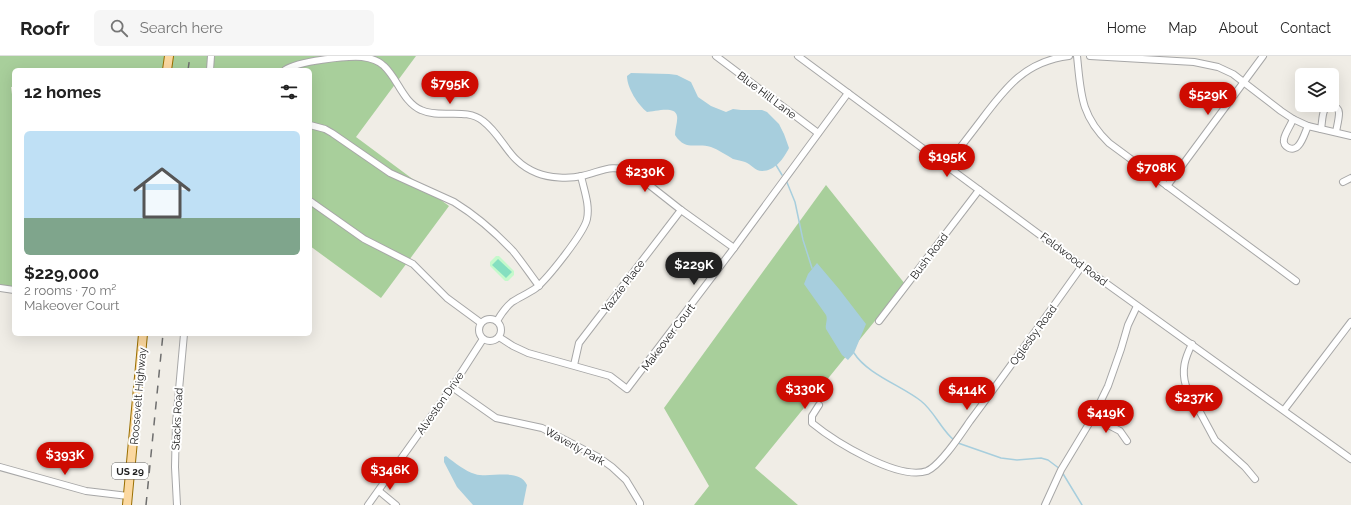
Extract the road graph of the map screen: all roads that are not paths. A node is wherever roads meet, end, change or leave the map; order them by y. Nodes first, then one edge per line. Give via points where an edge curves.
1 (169, 56) edge
2 (211, 56) edge
3 (350, 56) edge
4 (383, 56) edge
5 (716, 56) edge
6 (798, 56) edge
7 (1069, 56) edge
8 (1077, 56) edge
9 (1090, 56) edge
10 (1263, 56) edge
11 (1164, 58) edge
12 (379, 62) junction
13 (167, 68) edge
14 (210, 68) edge
15 (289, 68) edge
16 (1243, 82) junction
17 (848, 93) junction
18 (1293, 119) junction
19 (312, 126) edge
20 (1308, 126) junction
21 (1321, 129) junction
22 (1336, 132) junction
23 (818, 133) junction
24 (1351, 136) edge
25 (946, 166) junction
26 (581, 176) junction
27 (1351, 178) edge
28 (1343, 182) dead end
29 (1167, 186) junction
30 (979, 190) junction
31 (312, 202) edge
32 (680, 210) junction
33 (734, 248) junction
34 (1082, 266) junction
35 (1296, 281) dead end
36 (539, 286) junction
37 (0, 288) edge
38 (12, 290) edge
39 (1137, 306) junction
40 (497, 321) junction
41 (879, 321) dead end
42 (1351, 322) edge
43 (481, 323) junction
44 (143, 336) edge
45 (184, 336) edge
46 (499, 337) junction
47 (483, 339) junction
48 (1192, 344) junction
49 (574, 366) junction
50 (452, 387) junction
51 (819, 405) dead end
52 (1284, 410) junction
53 (1093, 417) junction
54 (1127, 441) dead end
55 (1351, 459) edge
56 (0, 467) edge
57 (1255, 479) dead end
58 (379, 491) junction
59 (128, 496) junction
60 (128, 505) edge
61 (177, 505) edge
62 (368, 505) edge
63 (396, 505) edge
64 (640, 505) edge
65 (1045, 505) edge

1 - 13 main road
2 - 14 street
3 - 12 street
3 - 15 street via 300,63
4 - 12 street
5 - 23 street, Blue Hill Lane
6 - 17 street, Feldwood Road
7 - 25 street via 1043,62 1015,79
8 - 29 street via 1082,99 1086,113 1094,126 1109,143
9 - 11 street
10 - 16 street
11 - 16 street via 1214,66 1233,74
12 - 26 street via 417,108 429,113 465,114 479,118 489,126 514,159 531,171 564,178
16 - 18 street
16 - 29 street
17 - 23 street, Makeover Court
17 - 25 street, Feldwood Road
18 - 20 street
18 - 20 street via 1284,139 1284,145 1288,148 1298,146
19 - 36 street via 332,133 390,173 469,211 514,252
20 - 21 street
21 - 22 street
21 - 22 street via 1324,110 1332,106 1340,112
22 - 24 street
23 - 33 street, Makeover Court
25 - 30 street, Feldwood Road
26 - 32 street via 606,168 626,169
26 - 36 street via 588,208 587,220 582,232
27 - 28 street
29 - 35 street
30 - 34 street, Feldwood Road
30 - 41 street, Bush Road
31 - 43 street via 364,239 413,264 446,298
32 - 33 street
32 - 49 street, Yazzie Place via 579,343
33 - 49 street, Makeover Court via 627,389 610,376
34 - 39 street, Feldwood Road
34 - 51 street, Oglesby Road via 948,452 926,471 906,471 882,465 850,449 812,423 812,416
36 - 40 street via 506,307
37 - 38 street
39 - 48 street, Feldwood Road
39 - 53 street via 1108,386
40 - 43 street via 486,319
40 - 46 street via 501,327
42 - 52 street
43 - 47 street via 479,331
44 - 59 main road, Roosevelt Highway / US 29
45 - 61 street, Stacks Road via 176,423
46 - 47 street via 491,341
46 - 49 street, Makeover Court via 528,353
47 - 50 street, Alveston Drive
48 - 52 street, Feldwood Road
48 - 57 street via 1183,369 1186,386 1215,440
50 - 58 street, Alveston Drive
50 - 64 street, Waverly Park via 496,418 542,428 598,457 626,480
52 - 55 street, Feldwood Road
53 - 54 street via 1120,431
53 - 65 street
56 - 59 street via 86,491
58 - 62 street, Alveston Drive
58 - 63 street
59 - 60 main road, Roosevelt Highway / US 29

